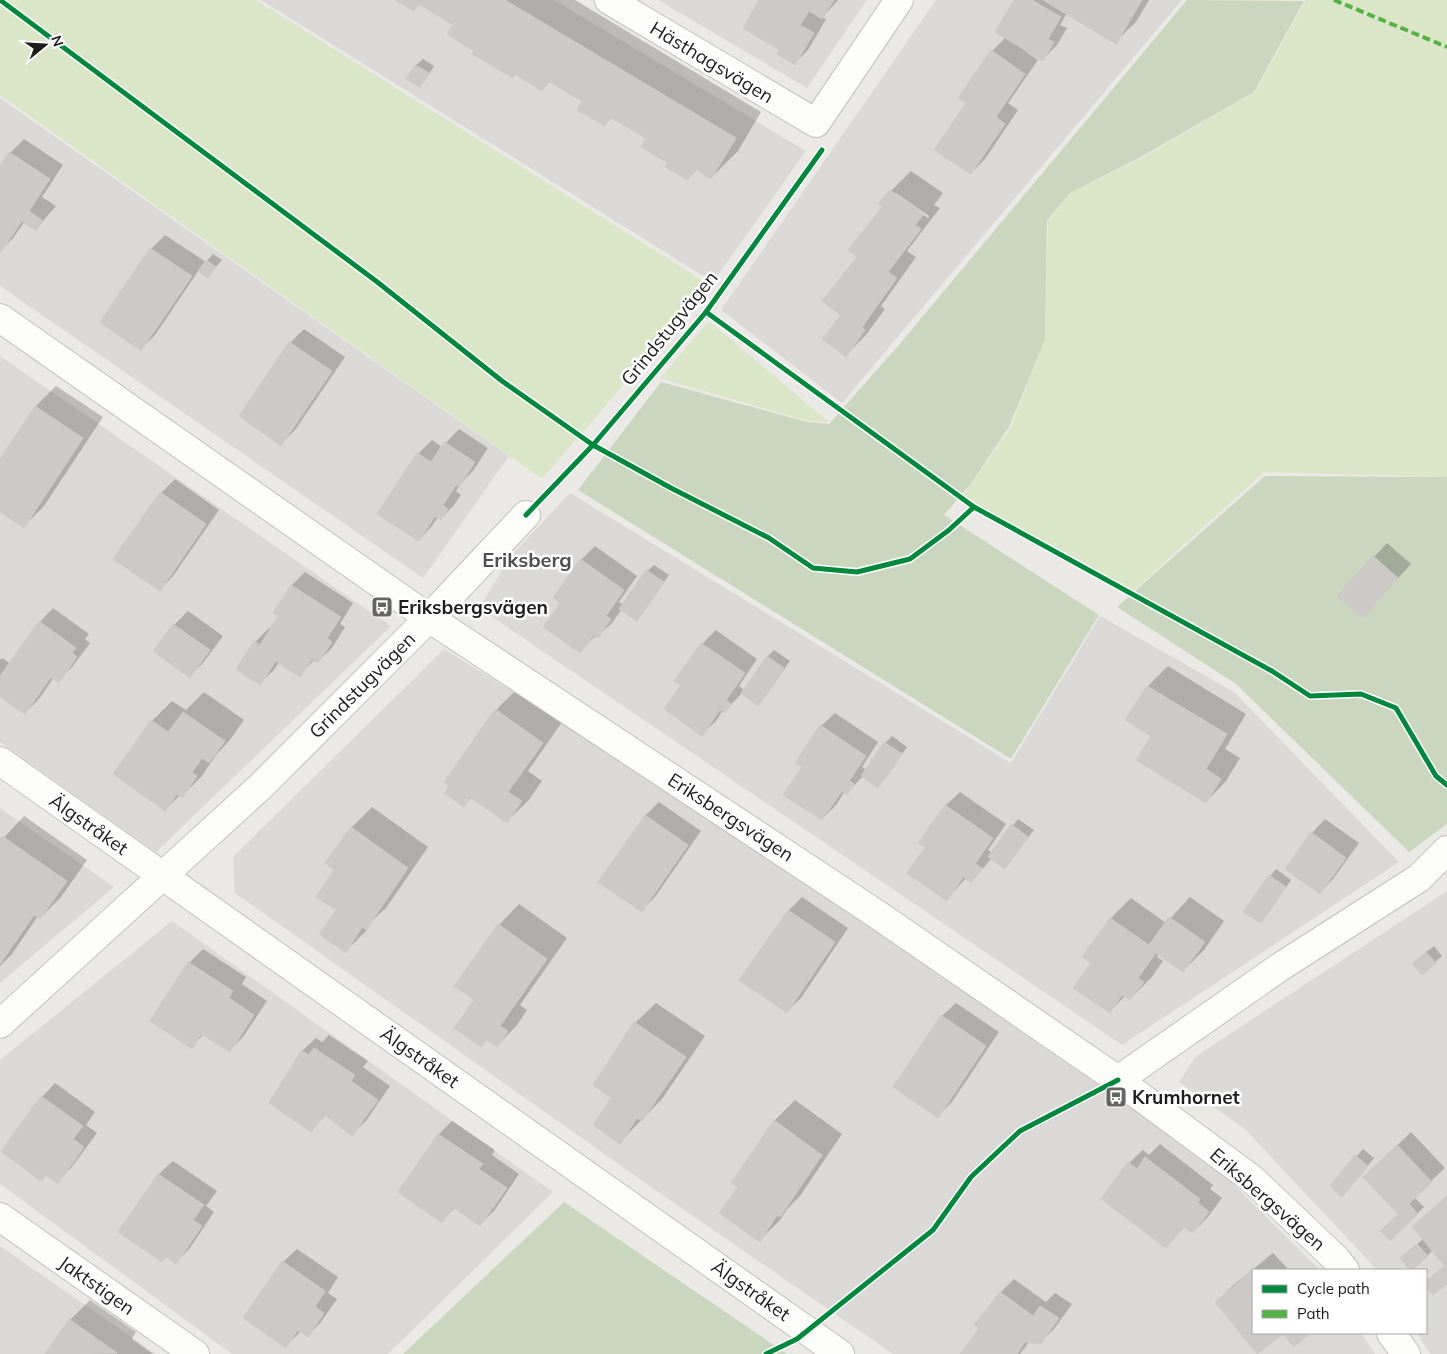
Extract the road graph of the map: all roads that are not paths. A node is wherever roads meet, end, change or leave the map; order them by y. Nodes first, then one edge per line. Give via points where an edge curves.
1 (609, 0) edge
2 (899, 0) edge
3 (0, 318) edge
4 (526, 515) dead end
5 (429, 618) junction
6 (0, 761) edge
7 (1447, 850) edge
8 (163, 876) junction
9 (0, 1024) edge
10 (1118, 1080) junction
11 (0, 1217) edge
12 (1344, 1269) edge
13 (1392, 1334) edge
14 (194, 1354) edge
15 (840, 1354) edge
16 (1406, 1354) edge

1 - 2 street, Hästhagsvägen via 816,124
3 - 5 street, Eriksbergsvägen
4 - 5 street, Grindstugvägen
5 - 8 street, Grindstugvägen via 261,786
5 - 10 street, Eriksbergsvägen via 875,913
6 - 8 street, Älgstråket
7 - 10 street via 1419,878 1280,967
8 - 9 street, Grindstugvägen
8 - 15 street, Älgstråket
10 - 12 street, Eriksbergsvägen via 1252,1179
11 - 14 street, Jaktstigen
13 - 16 street

